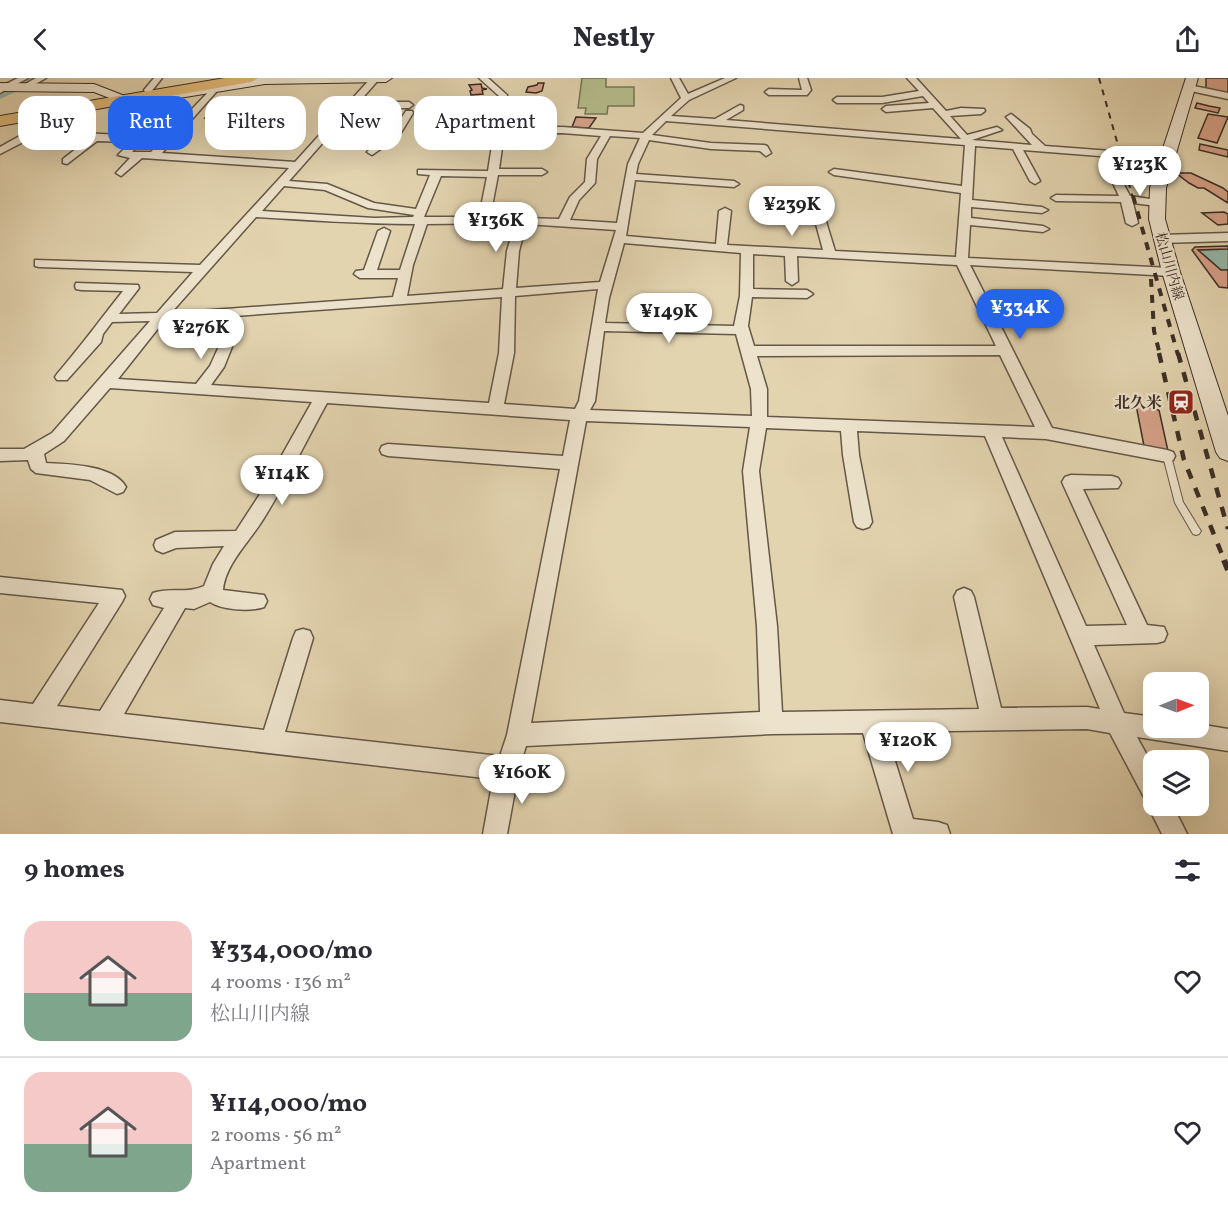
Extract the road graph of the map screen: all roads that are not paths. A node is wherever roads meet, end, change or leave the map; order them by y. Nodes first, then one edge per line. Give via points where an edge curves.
1 (42, 78) edge
2 (251, 78) edge
3 (376, 78) edge
4 (383, 78) edge
5 (483, 78) edge
6 (675, 78) edge
7 (732, 78) edge
8 (802, 78) edge
9 (911, 78) edge
10 (301, 79) edge
11 (24, 83) edge
12 (217, 83) edge
13 (1190, 83) edge
14 (153, 84) edge
15 (2, 88) edge
16 (769, 92) dead end
17 (925, 93) junction
18 (110, 96) edge
19 (123, 96) edge
20 (134, 96) edge
21 (163, 96) edge
22 (361, 96) edge
23 (502, 96) edge
24 (1228, 96) edge
25 (686, 98) junction
26 (108, 100) edge
27 (837, 100) dead end
28 (935, 105) junction
29 (402, 108) edge
30 (740, 108) dead end
31 (864, 110) dead end
32 (981, 111) dead end
33 (944, 114) junction
34 (0, 115) edge
35 (1011, 117) dead end
36 (18, 118) edge
37 (663, 118) junction
38 (0, 121) edge
39 (720, 122) junction
40 (402, 125) edge
41 (906, 125) dead end
42 (557, 130) edge
43 (998, 130) dead end
44 (607, 133) junction
45 (861, 134) junction
46 (718, 135) dead end
47 (646, 137) junction
48 (96, 138) edge
49 (18, 141) edge
50 (967, 141) junction
51 (318, 143) edge
52 (1017, 147) junction
53 (1043, 149) junction
54 (0, 150) edge
55 (80, 150) edge
56 (375, 150) edge
57 (496, 150) edge
58 (372, 152) dead end
59 (766, 153) dead end
60 (140, 154) junction
61 (155, 154) junction
62 (67, 161) dead end
63 (1166, 161) junction
64 (298, 165) junction
65 (422, 172) dead end
66 (437, 172) junction
67 (542, 172) dead end
68 (834, 172) dead end
69 (121, 173) dead end
70 (492, 173) junction
71 (631, 177) junction
72 (1035, 181) dead end
73 (281, 183) junction
74 (1118, 183) dead end
75 (734, 184) dead end
76 (966, 190) junction
77 (1056, 198) dead end
78 (1126, 199) junction
79 (965, 203) junction
80 (1157, 203) junction
81 (1042, 210) dead end
82 (724, 211) dead end
83 (253, 214) junction
84 (775, 217) dead end
85 (420, 218) junction
86 (522, 220) junction
87 (964, 220) junction
88 (484, 221) junction
89 (563, 222) junction
90 (1132, 223) dead end
91 (1043, 229) dead end
92 (384, 231) dead end
93 (621, 233) junction
94 (1228, 237) edge
95 (1161, 239) junction
96 (721, 248) junction
97 (747, 250) junction
98 (790, 252) junction
99 (830, 254) junction
100 (39, 262) dead end
101 (962, 262) junction
102 (204, 269) junction
103 (1171, 272) junction
104 (405, 274) junction
105 (792, 281) dead end
106 (605, 285) junction
107 (81, 286) dead end
108 (508, 293) junction
109 (746, 293) junction
110 (807, 294) dead end
111 (399, 301) junction
112 (108, 318) junction
113 (160, 318) junction
114 (597, 327) junction
115 (742, 330) junction
116 (225, 347) dead end
117 (1007, 350) junction
118 (748, 351) junction
119 (62, 377) dead end
120 (107, 383) junction
121 (201, 388) junction
122 (323, 397) junction
123 (495, 409) junction
124 (579, 415) junction
125 (757, 423) junction
126 (849, 426) junction
127 (991, 431) junction
128 (1046, 433) junction
129 (388, 450) dead end
130 (36, 451) junction
131 (1228, 452) edge
132 (0, 455) edge
133 (1167, 456) joint
134 (570, 463) junction
135 (1112, 483) dead end
136 (117, 487) dead end
137 (863, 522) dead end
138 (1196, 531) dead end
139 (240, 538) junction
140 (163, 545) dead end
141 (0, 585) edge
142 (212, 592) junction
143 (964, 597) dead end
144 (257, 601) dead end
145 (1080, 636) junction
146 (303, 638) dead end
147 (0, 711) edge
148 (39, 715) junction
149 (993, 720) junction
150 (871, 722) junction
151 (106, 723) junction
152 (772, 723) junction
153 (1117, 723) junction
154 (518, 735) junction
155 (1228, 740) edge
156 (272, 742) junction
157 (507, 769) junction
158 (1143, 772) edge
159 (1165, 816) edge
160 (905, 832) edge
161 (495, 834) edge
162 (938, 834) edge
163 (1175, 834) edge

1 - 11 street
2 - 20 highway
3 - 4 main road
3 - 10 main road
3 - 22 street
5 - 23 street
6 - 25 street
7 - 25 street
8 - 16 street via 807,90 804,93
9 - 17 street
10 - 12 main road
11 - 15 main road
11 - 18 main road via 94,88
12 - 14 highway
12 - 21 main road
12 - 61 street
13 - 24 street
13 - 63 main road, 松山川内線
14 - 19 highway
17 - 27 street via 882,100
17 - 28 street
25 - 37 street
26 - 34 highway
28 - 31 street
28 - 33 street
29 - 40 street via 409,109
30 - 39 street
32 - 33 street
33 - 50 street
35 - 53 street
36 - 38 highway
37 - 39 street
37 - 47 street
39 - 45 street
39 - 46 street
41 - 45 street via 863,129
42 - 44 street
43 - 50 street
44 - 47 street
44 - 89 street via 592,159 590,183 574,199
45 - 50 street
47 - 59 street via 710,148 764,148
47 - 71 street
48 - 60 street via 139,139 123,154
49 - 54 street
50 - 52 street
50 - 76 street
51 - 64 street
52 - 53 street
52 - 72 street
53 - 63 street
55 - 62 street
56 - 58 street
57 - 70 street
60 - 61 street
60 - 69 street
61 - 64 street
63 - 80 main road, 松山川内線
64 - 73 street
65 - 66 street
66 - 70 street
66 - 85 street
67 - 70 street
68 - 76 street
70 - 88 street
71 - 75 street
71 - 93 street
73 - 83 street
73 - 85 street via 334,189 372,206
74 - 78 street
76 - 79 street
77 - 78 street
78 - 80 street
78 - 90 street
79 - 81 street
79 - 87 street
80 - 95 main road, 松山川内線
82 - 96 street
83 - 85 street via 374,221
83 - 102 street
84 - 99 street via 821,219
85 - 88 street
85 - 104 street
86 - 88 street
86 - 89 street
86 - 108 street via 514,241
87 - 91 street
87 - 101 street
89 - 93 street
92 - 104 street via 364,274
93 - 96 street
93 - 106 street
94 - 95 street
95 - 103 main road, 松山川内線
96 - 97 street
97 - 98 street
97 - 109 street
98 - 99 street
98 - 105 street
99 - 101 street
100 - 102 street
101 - 103 street
101 - 117 street
102 - 113 street
103 - 131 main road, 松山川内線
104 - 111 street
106 - 108 street
106 - 114 street
107 - 112 street via 134,288
108 - 111 street
108 - 123 street via 504,375
109 - 110 street
109 - 115 street
111 - 113 street
112 - 113 street
112 - 119 street via 96,339
113 - 120 street
114 - 115 street
114 - 124 street via 587,401
115 - 118 street
116 - 121 street via 217,367
117 - 118 street
117 - 128 street
118 - 125 street via 759,389
120 - 121 street
120 - 130 street via 58,437
121 - 122 street
122 - 123 street
122 - 139 street via 264,516
123 - 124 street
124 - 125 street
124 - 134 street
125 - 126 street
125 - 152 street via 751,471
126 - 127 street
126 - 137 street
127 - 128 street
127 - 145 street
128 - 133 street
129 - 134 street
130 - 132 street
130 - 136 street via 37,465 42,469 91,472
133 - 138 lane via 1179,503
134 - 154 street
135 - 145 street via 1071,482 1149,634
139 - 140 street via 175,540
139 - 142 street via 224,558
141 - 148 street via 115,596
142 - 144 street via 219,598
142 - 151 street via 194,600 170,599
143 - 149 street
145 - 153 street
146 - 156 street
147 - 148 street
148 - 151 street
149 - 150 street
149 - 153 street via 1087,718
150 - 152 street
150 - 160 street
151 - 156 street
152 - 154 street
153 - 155 street
153 - 158 street
154 - 157 street
156 - 157 street
157 - 161 street
159 - 163 street
160 - 162 street

